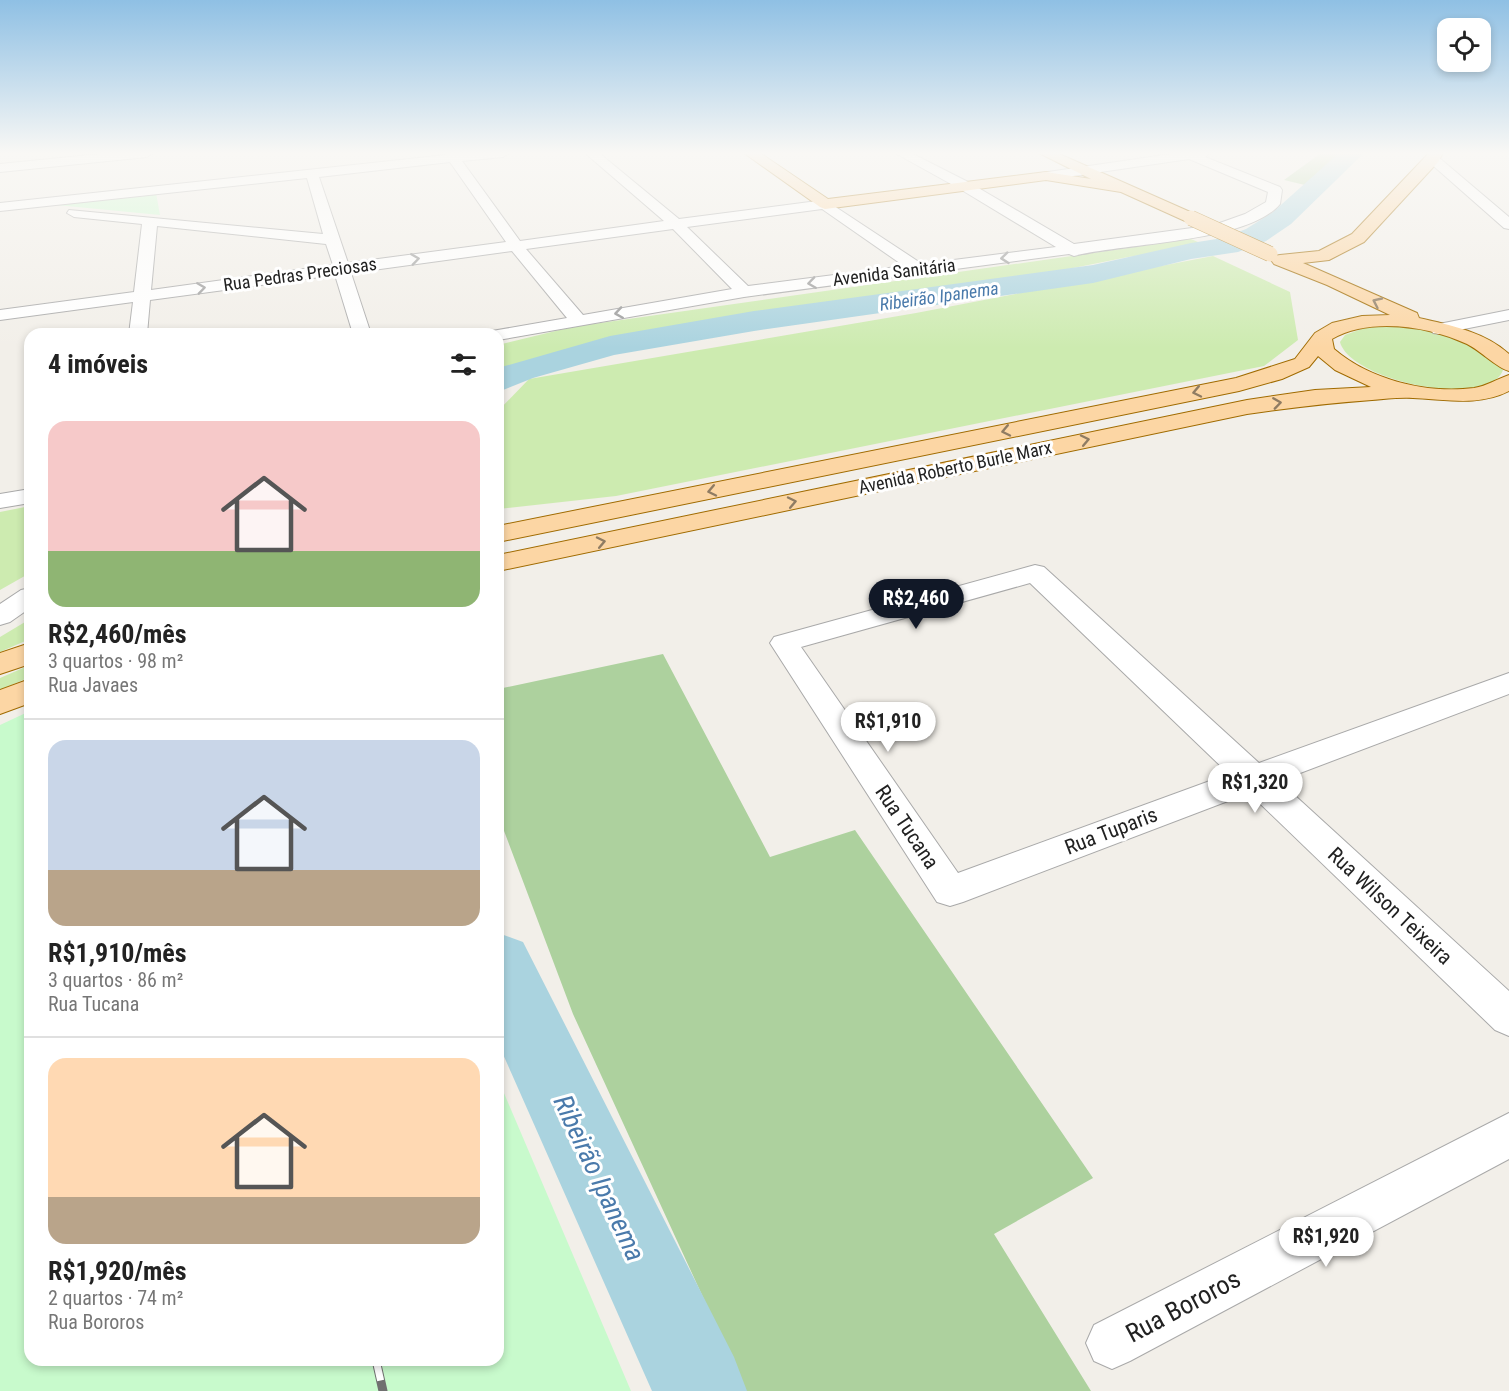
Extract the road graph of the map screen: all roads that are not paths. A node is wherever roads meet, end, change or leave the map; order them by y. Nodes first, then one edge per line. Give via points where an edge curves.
1 (120, 218) edge
2 (326, 218) edge
3 (496, 218) edge
4 (668, 218) edge
5 (732, 218) edge
6 (845, 218) edge
7 (1019, 218) edge
8 (1191, 218) edge
9 (1252, 218) edge
10 (1377, 218) edge
11 (150, 221) junction
12 (678, 226) junction
13 (333, 240) junction
14 (515, 245) junction
15 (1074, 250) junction
16 (1323, 256) junction
17 (1275, 257) junction
18 (342, 268) junction
19 (917, 268) junction
20 (1300, 269) junction
21 (1322, 277) junction
22 (744, 292) junction
23 (1319, 296) dead end
24 (143, 297) junction
25 (0, 315) edge
26 (1509, 315) edge
27 (577, 320) junction
28 (1327, 327) junction
29 (139, 328) edge
30 (360, 328) edge
31 (1434, 328) junction
32 (504, 334) edge
33 (1507, 361) edge
34 (1509, 382) edge
35 (1414, 391) junction
36 (1479, 394) junction
37 (1509, 402) edge
38 (24, 497) edge
39 (0, 501) edge
40 (504, 533) edge
41 (504, 562) edge
42 (1035, 573) joint
43 (24, 600) edge
44 (0, 616) edge
45 (24, 654) edge
46 (0, 664) edge
47 (1509, 682) edge
48 (24, 693) edge
49 (0, 703) edge
50 (1253, 777) junction
51 (950, 891) joint
52 (1509, 1017) edge
53 (1509, 1135) edge
54 (1112, 1343) dead end

1 - 11 street
2 - 13 street
3 - 14 street
4 - 12 street
5 - 12 street, Rua Pedras Preciosas
6 - 19 street
7 - 15 street
8 - 17 main road, bridge
9 - 15 street, Avenida Sanitária via 1175,236
10 - 16 main road via 1358,238
11 - 13 street
11 - 24 street
12 - 14 street, Rua Pedras Preciosas
12 - 22 street
13 - 18 street
18 -> 14 street, Rua Pedras Preciosas
14 - 27 street
15 -> 19 street, Avenida Sanitária
16 - 17 main road
16 - 21 main road via 1317,264
17 - 20 main road
24 -> 18 street, Rua Pedras Preciosas
18 - 30 street
19 -> 22 street, Avenida Sanitária
20 - 21 main road
20 - 23 main road
31 -> 21 main road
22 -> 27 street, Avenida Sanitária
24 - 25 street, Rua Pedras Preciosas
24 - 29 street
26 - 31 street
27 - 32 street, Avenida Sanitária
28 - 31 main road via 1362,321
28 - 35 main road via 1324,351 1342,366 1374,381
28 -> 40 main road, Avenida Roberto Burle Marx via 1302,363 1239,384
31 - 33 main road via 1477,342
34 - 36 main road via 1500,389
35 - 36 main road
41 -> 35 main road, Avenida Roberto Burle Marx via 1248,407 1315,397
36 - 37 main road
38 - 39 street
42 - 50 street, Rua Wilson Teixeira
42 - 51 street, Rua Tucana via 784,643
43 - 44 street
45 - 46 main road
47 - 50 street, Rua Tuparis
48 - 49 main road
50 - 51 street, Rua Tuparis
50 - 52 street, Rua Wilson Teixeira
53 - 54 street, Rua Bororos

